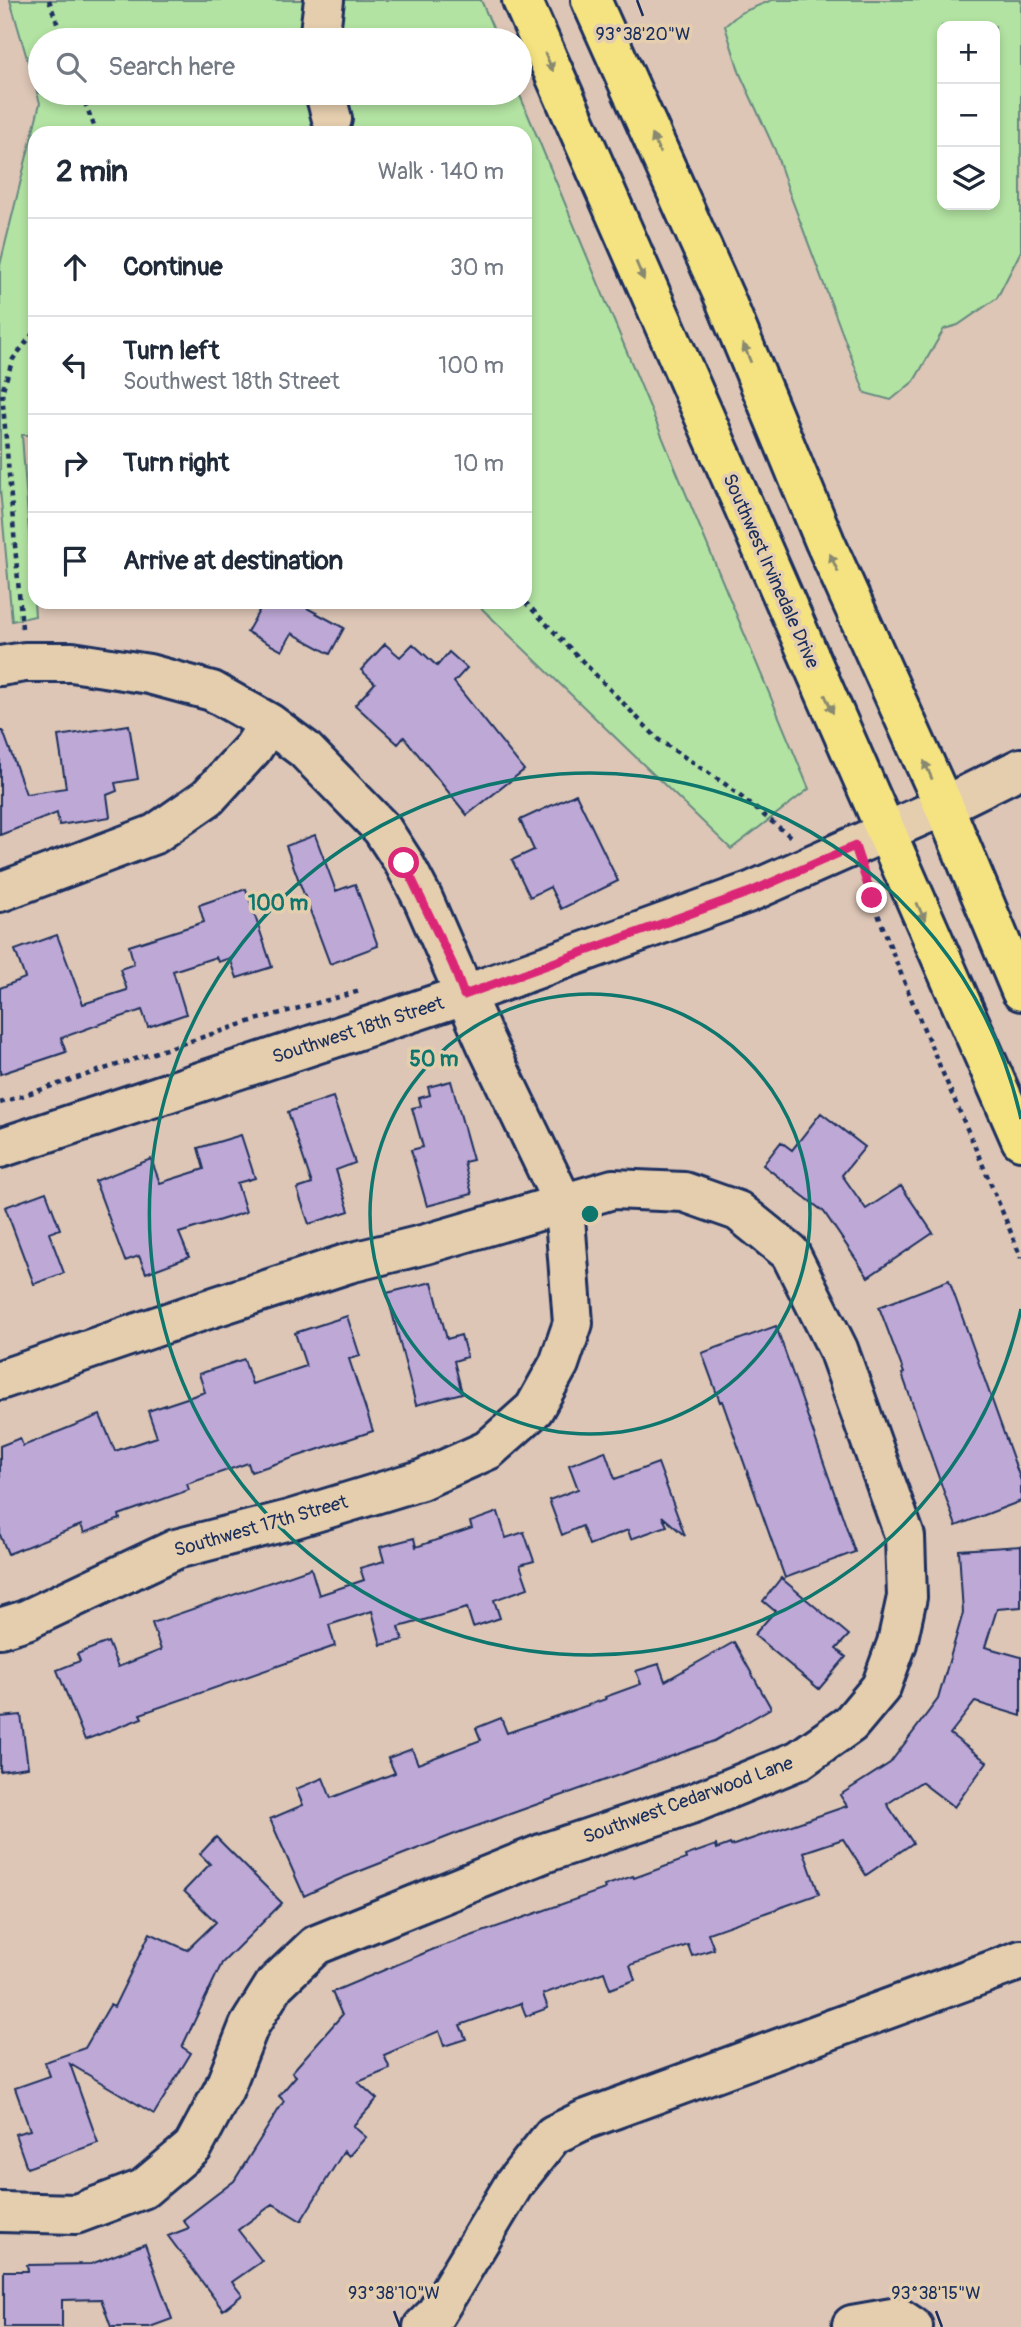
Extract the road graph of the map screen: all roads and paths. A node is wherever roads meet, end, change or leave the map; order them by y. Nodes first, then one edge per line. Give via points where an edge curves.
1 (49, 0) edge
2 (324, 0) edge
3 (522, 0) edge
4 (591, 0) edge
5 (59, 28) edge
6 (320, 28) edge
7 (86, 105) edge
8 (94, 126) edge
9 (28, 340) edge
10 (532, 609) edge
11 (12, 664) edge
12 (269, 723) junction
13 (1021, 768) edge
14 (944, 806) junction
15 (792, 838) dead end
16 (870, 839) junction
17 (0, 892) edge
18 (1021, 991) edge
19 (464, 995) junction
20 (1021, 1140) edge
21 (0, 1147) edge
22 (564, 1205) junction
23 (1021, 1258) edge
24 (0, 1380) edge
25 (0, 1628) edge
26 (1021, 1960) edge
27 (0, 2211) edge
28 (852, 2325) dead end
29 (423, 2327) edge
30 (913, 2327) edge

1 - 5 path
2 - 6 street
3 -> 16 main road, Southwest Irvinedale Drive
14 -> 4 main road
7 - 8 path
9 - 11 path via 13,359 2,392
10 - 15 path via 659,740 725,784
11 - 12 street via 72,662 149,674 212,691
12 - 17 street via 253,748 208,797 155,834
12 - 19 street via 303,749 382,829 423,899
13 - 14 street, Southwest 18th Street
14 - 16 street, Southwest 18th Street
14 - 18 main road
16 - 19 street, Southwest 18th Street via 750,892
16 -> 20 main road, Southwest Irvinedale Drive
16 - 23 path via 889,947
19 - 21 street, Southwest 18th Street
19 - 22 street
22 - 24 street, Southwest Cedarwood Lane via 349,1263
22 - 25 street, Southwest 17th Street via 573,1324 559,1364 534,1409 488,1450 421,1480 176,1549
22 - 27 street, Southwest Cedarwood Lane via 613,1189 684,1192 738,1211 790,1253 838,1349 905,1537 908,1597 881,1687 850,1724 799,1760 544,1853 316,1945 275,1984 249,2026 224,2089 193,2147 143,2189 76,2214
26 - 29 street via 553,2134 514,2185 435,2315
28 - 30 street via 898,2317

